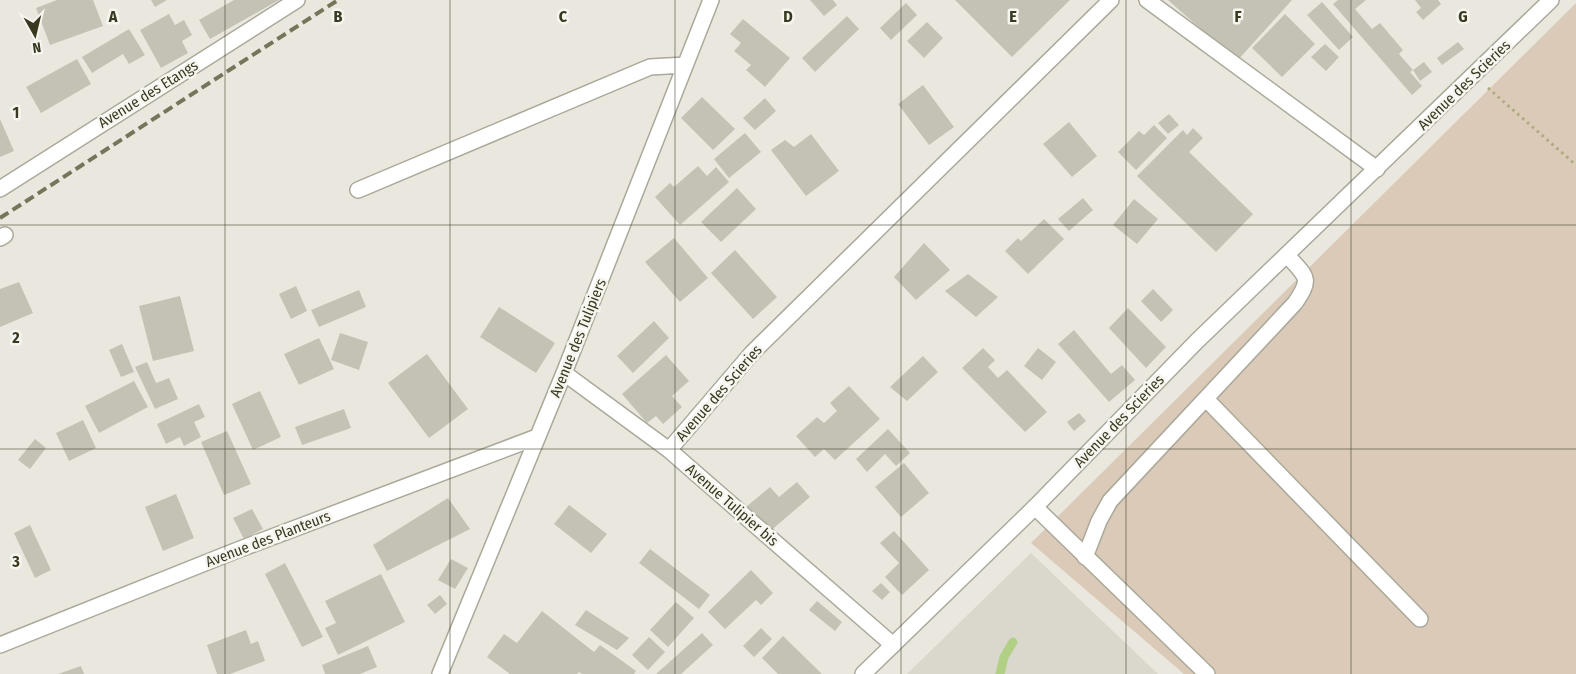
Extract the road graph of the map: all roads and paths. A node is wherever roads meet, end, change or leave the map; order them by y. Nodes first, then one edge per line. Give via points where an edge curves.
1 (297, 0) edge
2 (711, 0) edge
3 (1111, 0) edge
4 (1147, 0) edge
5 (1551, 0) edge
6 (685, 65) junction
7 (1473, 75) junction
8 (1576, 165) edge
9 (1377, 169) junction
10 (0, 189) edge
11 (358, 190) dead end
12 (1287, 255) junction
13 (564, 373) junction
14 (1206, 399) junction
15 (537, 437) junction
16 (669, 450) junction
17 (1035, 507) junction
18 (1085, 557) junction
19 (1420, 618) dead end
20 (0, 645) edge
21 (893, 645) junction
22 (440, 674) edge
23 (863, 674) edge
24 (1207, 674) edge

1 - 10 street, Avenue des Etangs
2 - 6 street, Avenue des Tulipiers
3 - 16 street, Avenue des Scieries via 752,353
4 - 9 street
5 - 7 street, Avenue des Scieries
6 - 11 street via 650,66
6 - 13 street, Avenue des Tulipiers
7 - 8 path
7 - 9 street, Avenue des Scieries
9 - 12 street, Avenue des Scieries
12 - 14 street via 1306,278 1304,291
12 - 17 street, Avenue des Scieries via 1197,341
13 - 15 street, Avenue des Tulipiers
13 - 16 street, Avenue Tulipier bis
14 - 18 street via 1110,501
14 - 19 street
15 - 20 street, Avenue des Planteurs via 235,551
15 - 22 street, Avenue des Tulipiers
16 - 21 street, Avenue Tulipier bis
17 - 18 street
17 - 21 street, Avenue des Scieries
18 - 24 street
21 - 23 street, Avenue des Scieries

